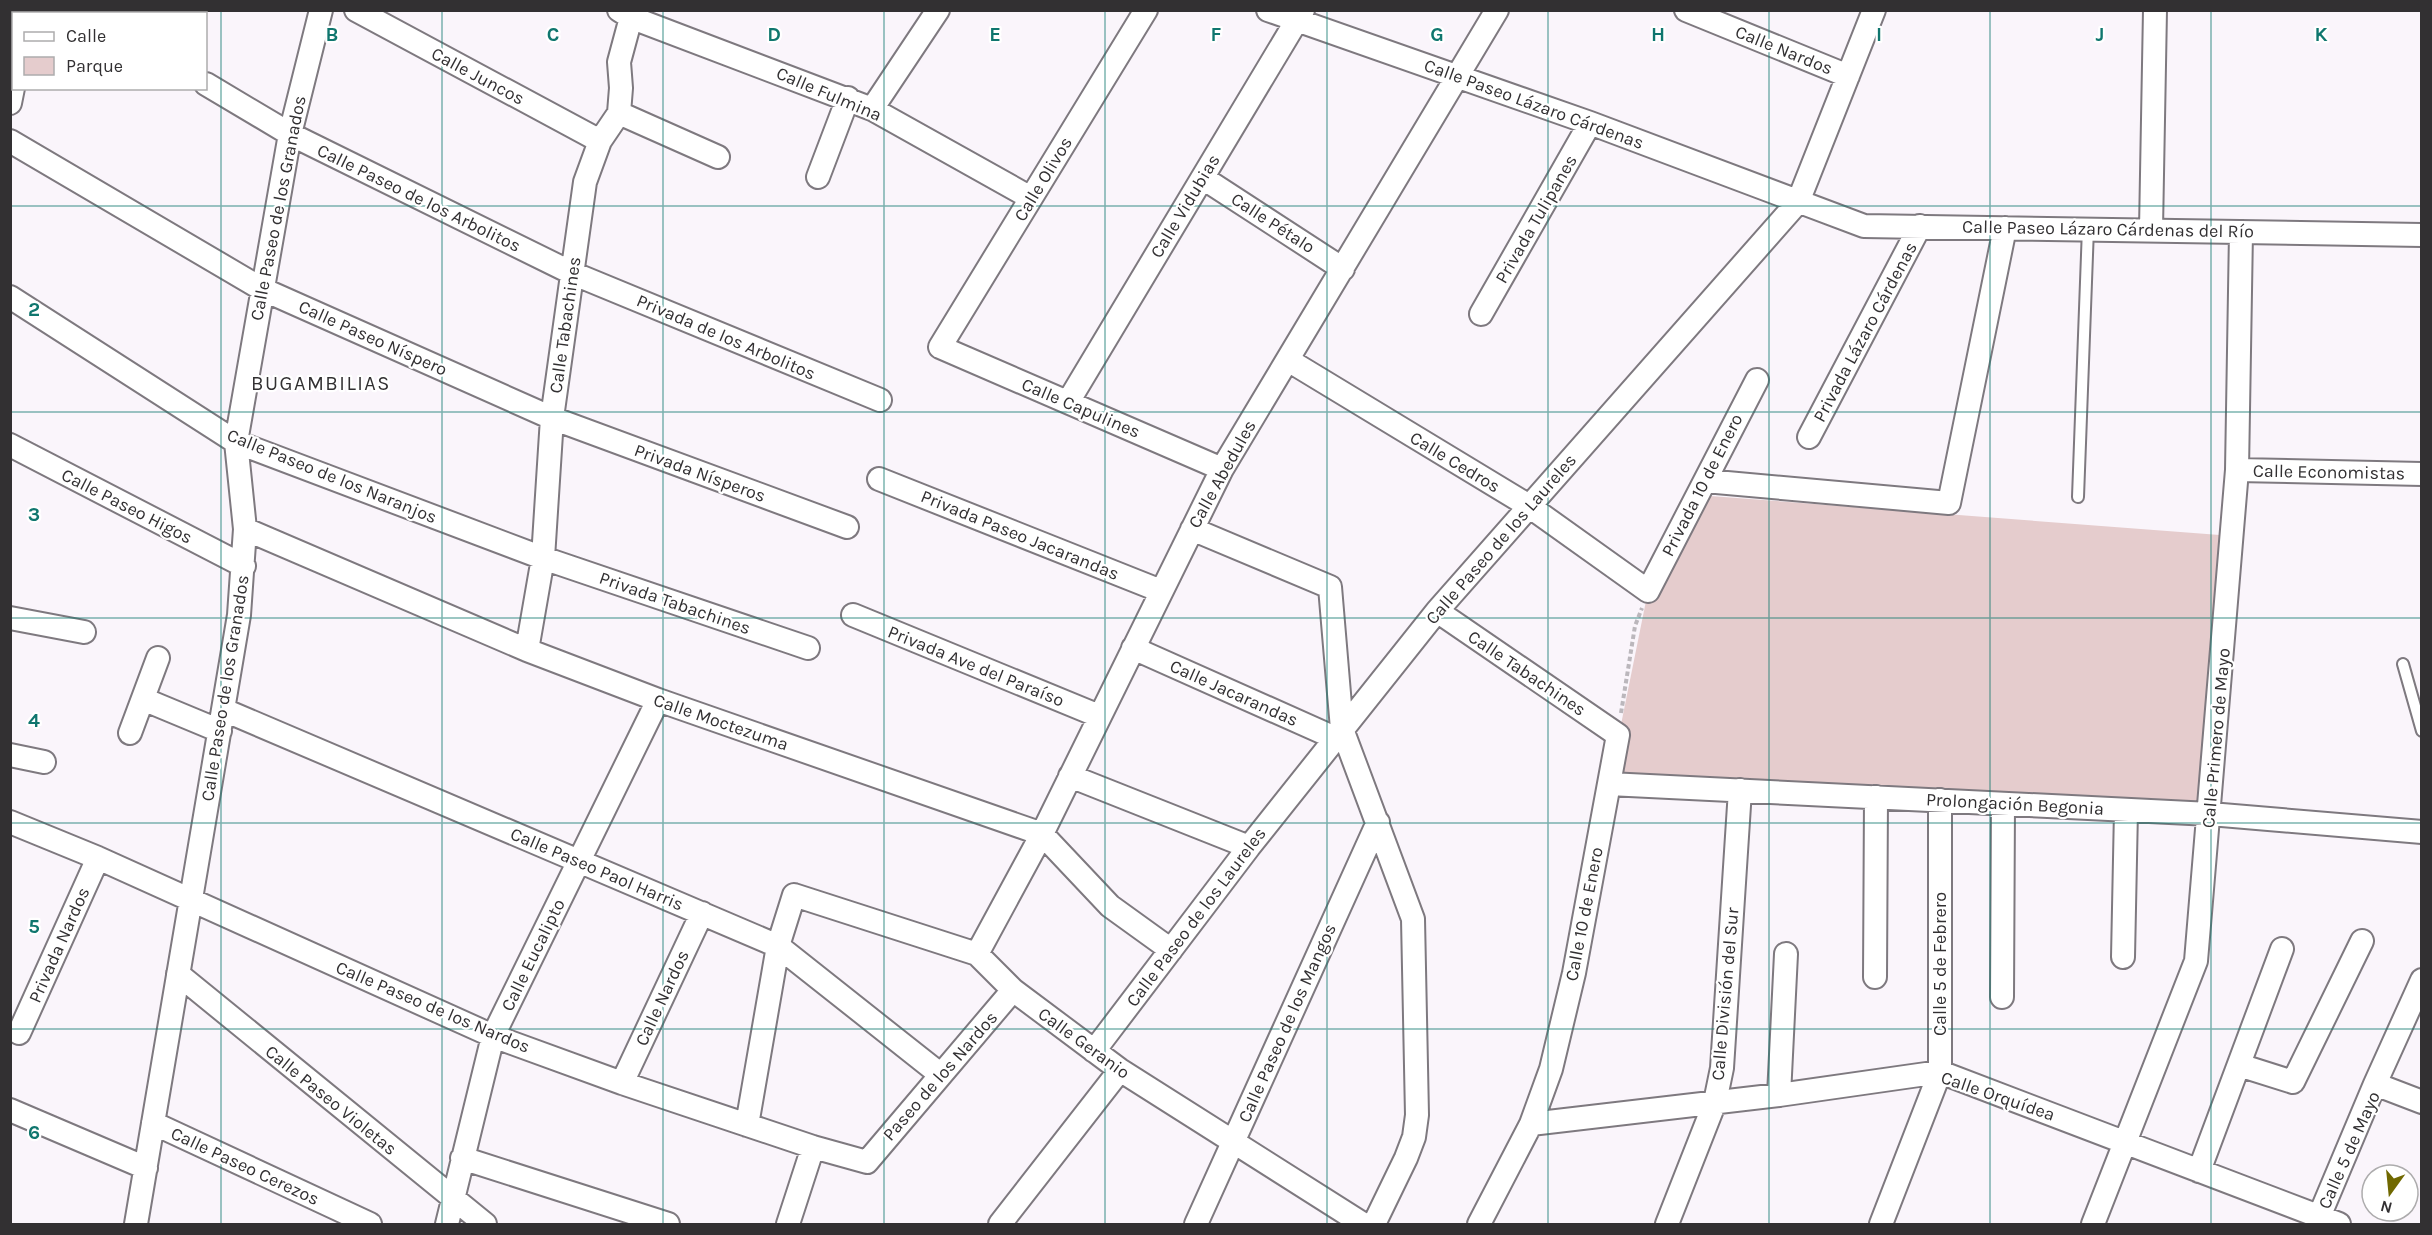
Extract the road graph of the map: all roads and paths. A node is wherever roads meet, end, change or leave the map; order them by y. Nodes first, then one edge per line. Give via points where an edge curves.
1 (321, 10) edge
2 (356, 10) edge
3 (938, 10) edge
4 (1146, 10) edge
5 (1268, 10) edge
6 (1497, 10) edge
7 (1686, 10) edge
8 (1874, 10) edge
9 (2155, 10) edge
10 (627, 13) edge
11 (1300, 16) edge
12 (1459, 76) junction
13 (1848, 76) junction
14 (207, 85) edge
15 (848, 99) junction
16 (872, 109) junction
17 (619, 113) junction
18 (1590, 123) junction
19 (290, 134) junction
20 (10, 141) edge
21 (600, 141) junction
22 (718, 157) dead end
23 (818, 177) dead end
24 (1203, 178) junction
25 (1031, 198) junction
26 (1798, 202) junction
27 (1920, 226) junction
28 (2005, 228) junction
29 (2088, 228) junction
30 (2151, 229) junction
31 (2241, 232) junction
32 (2421, 235) edge
33 (1343, 268) junction
34 (572, 273) junction
35 (262, 289) junction
36 (10, 297) edge
37 (1480, 315) dead end
38 (940, 347) joint
39 (1288, 360) junction
40 (1756, 380) dead end
41 (880, 400) dead end
42 (1068, 402) junction
43 (552, 418) junction
44 (1809, 437) dead end
45 (236, 442) junction
46 (10, 446) edge
47 (1222, 469) junction
48 (2238, 470) junction
49 (2421, 474) edge
50 (879, 479) dead end
51 (1705, 481) junction
52 (2078, 497) dead end
53 (1529, 506) junction
54 (847, 527) dead end
55 (245, 529) junction
56 (1192, 529) junction
57 (543, 558) junction
58 (244, 566) junction
59 (1161, 591) junction
60 (1648, 591) junction
61 (1437, 611) junction
62 (853, 615) dead end
63 (10, 618) edge
64 (84, 632) dead end
65 (808, 648) dead end
66 (1133, 648) junction
67 (527, 650) junction
68 (158, 658) dead end
69 (2403, 663) dead end
70 (143, 699) junction
71 (658, 700) junction
72 (1100, 716) junction
73 (222, 721) junction
74 (2421, 731) edge
75 (130, 732) dead end
76 (1339, 733) junction
77 (1618, 735) junction
78 (10, 755) edge
79 (44, 762) dead end
80 (1070, 776) junction
81 (1609, 784) junction
82 (1740, 790) junction
83 (1876, 797) junction
84 (1940, 800) junction
85 (2003, 804) junction
86 (2126, 810) junction
87 (2210, 814) junction
88 (10, 822) edge
89 (1378, 822) junction
90 (2421, 832) edge
91 (1042, 834) junction
92 (1249, 847) junction
93 (98, 858) junction
94 (580, 861) junction
95 (190, 901) junction
96 (702, 913) junction
97 (2362, 941) dead end
98 (778, 946) junction
99 (2282, 949) dead end
100 (1171, 950) junction
101 (977, 954) junction
102 (1786, 954) dead end
103 (2123, 957) dead end
104 (178, 974) junction
105 (1875, 977) dead end
106 (2421, 980) edge
107 (1013, 990) junction
108 (2002, 997) dead end
109 (19, 1033) dead end
110 (493, 1036) junction
111 (1094, 1051) junction
112 (2239, 1065) junction
113 (1120, 1070) junction
114 (1940, 1072) junction
115 (941, 1075) junction
116 (622, 1083) junction
117 (2374, 1084) junction
118 (1779, 1095) junction
119 (1715, 1102) junction
120 (2421, 1102) edge
121 (10, 1110) edge
122 (153, 1123) junction
123 (1532, 1124) junction
124 (747, 1125) junction
125 (1233, 1142) junction
126 (2125, 1142) junction
127 (813, 1147) junction
128 (462, 1158) junction
129 (867, 1162) joint
130 (146, 1168) junction
131 (2199, 1171) junction
132 (453, 1199) junction
133 (2325, 1222) edge
134 (136, 1224) edge
135 (370, 1224) edge
136 (447, 1224) edge
137 (485, 1224) edge
138 (668, 1224) edge
139 (788, 1224) edge
140 (1000, 1224) edge
141 (1196, 1224) edge
142 (1363, 1224) edge
143 (1374, 1224) edge
144 (1479, 1224) edge
145 (1667, 1224) edge
146 (1881, 1224) edge
147 (2093, 1224) edge

1 - 19 street, Calle Paseo de los Granados
2 - 21 street, Calle Juncos
3 - 16 street
4 - 25 street, Calle Olivos
5 - 11 street, Calle Paseo Lázaro Cárdenas
6 - 12 street, Calle Abedules
7 - 13 street, Calle Nardos
8 - 13 street, Calle Paseo de los Laureles
9 - 30 street
10 - 15 street, Calle Fulmina
10 - 17 street via 619,62
11 - 12 street, Calle Paseo Lázaro Cárdenas
11 - 24 street, Calle Vidubias
12 - 18 street, Calle Paseo Lázaro Cárdenas
12 - 33 street, Calle Abedules
13 - 26 street, Calle Paseo de los Laureles
14 - 19 street, Calle Paseo de los Arbolitos
15 - 16 street, Calle Fulmina
15 - 23 street
16 - 25 street, Calle Fulmina
17 - 21 street, Calle Tabachines
17 - 22 street
18 - 26 street, Calle Paseo Lázaro Cárdenas
18 - 37 street, Privada Tulipanes
19 - 34 street, Calle Paseo de los Arbolitos
19 - 35 street, Calle Paseo de los Granados
20 - 35 street, Calle Paseo Níspero
21 - 34 street, Calle Tabachines via 585,182
24 - 33 street, Calle Pétalo
24 - 42 street, Calle Vidubias
25 - 38 street, Calle Olivos
26 - 27 street, Calle Paseo Lázaro Cárdenas del Río via 1864,226
26 - 53 street, Calle Paseo de los Laureles
27 - 28 street, Calle Paseo Lázaro Cárdenas del Río
27 - 44 street, Privada Lázaro Cárdenas
28 - 29 street, Calle Paseo Lázaro Cárdenas del Río
28 - 51 street via 1949,503
29 - 30 street, Calle Paseo Lázaro Cárdenas del Río
29 - 52 lane
30 - 31 street, Calle Paseo Lázaro Cárdenas del Río
31 - 32 street, Calle Paseo Lázaro Cárdenas del Río
31 - 48 street, Calle Primero de Mayo
33 - 39 street, Calle Abedules
34 - 41 street, Privada de los Arbolitos
34 - 43 street, Calle Tabachines
35 - 43 street, Calle Paseo Níspero
35 - 45 street, Calle Paseo de los Granados
36 - 45 street, Calle Paseo de los Naranjos
38 - 42 street, Calle Capulines
39 - 47 street, Calle Abedules
39 - 53 street, Calle Cedros
40 - 51 street, Privada 10 de Enero
42 - 47 street, Calle Capulines
43 - 54 street, Privada Nísperos
43 - 57 street, Calle Tabachines
45 - 55 street, Calle Paseo de los Granados
45 - 57 street, Calle Paseo de los Naranjos
46 - 58 street, Calle Paseo Higos
47 - 56 street, Calle Abedules
48 - 49 street, Calle Economistas
48 - 87 street, Calle Primero de Mayo
50 - 59 street, Privada Paseo Jacarandas
51 - 60 street, Privada 10 de Enero
53 - 60 street, Calle Cedros
53 - 61 street, Calle Paseo de los Laureles
55 - 58 street, Calle Paseo de los Granados
55 - 67 street, Calle Moctezuma
56 - 59 street, Calle Abedules
56 - 76 street via 1330,587
57 - 65 street, Privada Tabachines
57 - 67 street, Calle Tabachines
58 - 73 street, Calle Paseo de los Granados
59 - 66 street, Calle Abedules
60 - 77 path via 1635,626
61 - 76 street, Calle Paseo de los Laureles
61 - 77 street, Calle Tabachines
62 - 72 street, Privada Ave del Paraíso
63 - 64 street
66 - 72 street, Calle Abedules
66 - 76 street, Calle Jacarandas
67 - 71 street, Calle Moctezuma
68 - 70 street
69 - 74 lane
70 - 73 street, Calle Paseo Paol Harris
70 - 75 street
71 - 91 street, Calle Moctezuma
71 - 94 street, Calle Eucalipto
72 - 80 street, Calle Abedules
73 - 94 street, Calle Paseo Paol Harris
73 - 95 street, Calle Paseo de los Granados
76 - 89 street
76 - 92 street, Calle Paseo de los Laureles
77 - 81 street, Calle 10 de Enero
78 - 79 street
80 - 91 street, Calle Abedules
80 - 92 street
81 - 82 street, Prolongación Begonia
81 - 123 street, Calle 10 de Enero via 1574,973 1551,1068
82 - 83 street, Prolongación Begonia
82 - 119 street, Calle División del Sur via 1722,1068
83 - 84 street, Prolongación Begonia
83 - 105 street
84 - 85 street, Prolongación Begonia
84 - 114 street, Calle 5 de Febrero
85 - 86 street, Prolongación Begonia
85 - 108 street
86 - 87 street, Prolongación Begonia
86 - 103 street
87 - 90 street, Prolongación Begonia
87 - 126 street, Calle Primero de Mayo via 2196,961
88 - 93 street, Calle Paseo de los Nardos
89 - 125 street, Calle Paseo de los Mangos
89 - 143 street via 1413,919 1417,1115 1406,1158
91 - 100 street, Calle Moctezuma via 1110,906
91 - 101 street, Calle Abedules
92 - 100 street, Calle Paseo de los Laureles
93 - 95 street, Calle Paseo de los Nardos
93 - 109 street, Privada Nardos
94 - 96 street, Calle Paseo Paol Harris
94 - 110 street, Calle Eucalipto
95 - 104 street, Calle Paseo de los Granados
95 - 110 street, Calle Paseo de los Nardos
96 - 98 street, Calle Paseo Paol Harris
96 - 116 street, Calle Nardos
97 - 112 street via 2293,1082
98 - 101 street, Calle Geranio via 794,895
98 - 115 street, Calle Paseo Paol Harris
98 - 124 street
99 - 112 street
100 - 111 street, Calle Paseo de los Laureles
101 - 107 street, Calle Geranio
102 - 118 street
104 - 122 street, Calle Paseo de los Granados
104 - 132 street, Calle Paseo Violetas
106 - 117 street
107 - 111 street, Calle Geranio
107 - 115 street, Paseo de los Nardos
110 - 116 street, Calle Paseo de los Nardos
110 - 128 street, Calle Eucalipto
111 - 113 street, Calle Geranio
112 - 131 street
113 - 125 street, Calle Geranio
113 - 140 street
114 - 118 street, Calle Orquídea
114 - 126 street, Calle Orquídea
114 - 146 street, Calle 5 de Febrero
115 - 129 street, Paseo de los Nardos
116 - 124 street, Calle Paseo de los Nardos
117 - 120 street, Calle 5 de Mayo
117 - 133 street, Calle 5 de Mayo
118 - 119 street, Calle Orquídea
119 - 123 street, Calle Orquídea
119 - 145 street, Calle División del Sur
121 - 130 street
122 - 130 street, Calle Paseo de los Granados
122 - 135 street, Calle Paseo Cerezos
123 - 144 street, Calle 10 de Enero
124 - 127 street, Calle Paseo de los Nardos
125 - 141 street, Calle Paseo de los Mangos
125 - 142 street, Calle Geranio
126 - 131 street, Calle Orquídea
126 - 147 street, Calle Primero de Mayo
127 - 129 street, Calle Paseo de los Nardos
127 - 139 street
128 - 132 street, Calle Eucalipto
128 - 138 street
130 - 134 street, Calle Paseo de los Granados
131 - 133 street, Calle Orquídea
132 - 136 street, Calle Eucalipto
132 - 137 street, Calle Paseo Violetas

